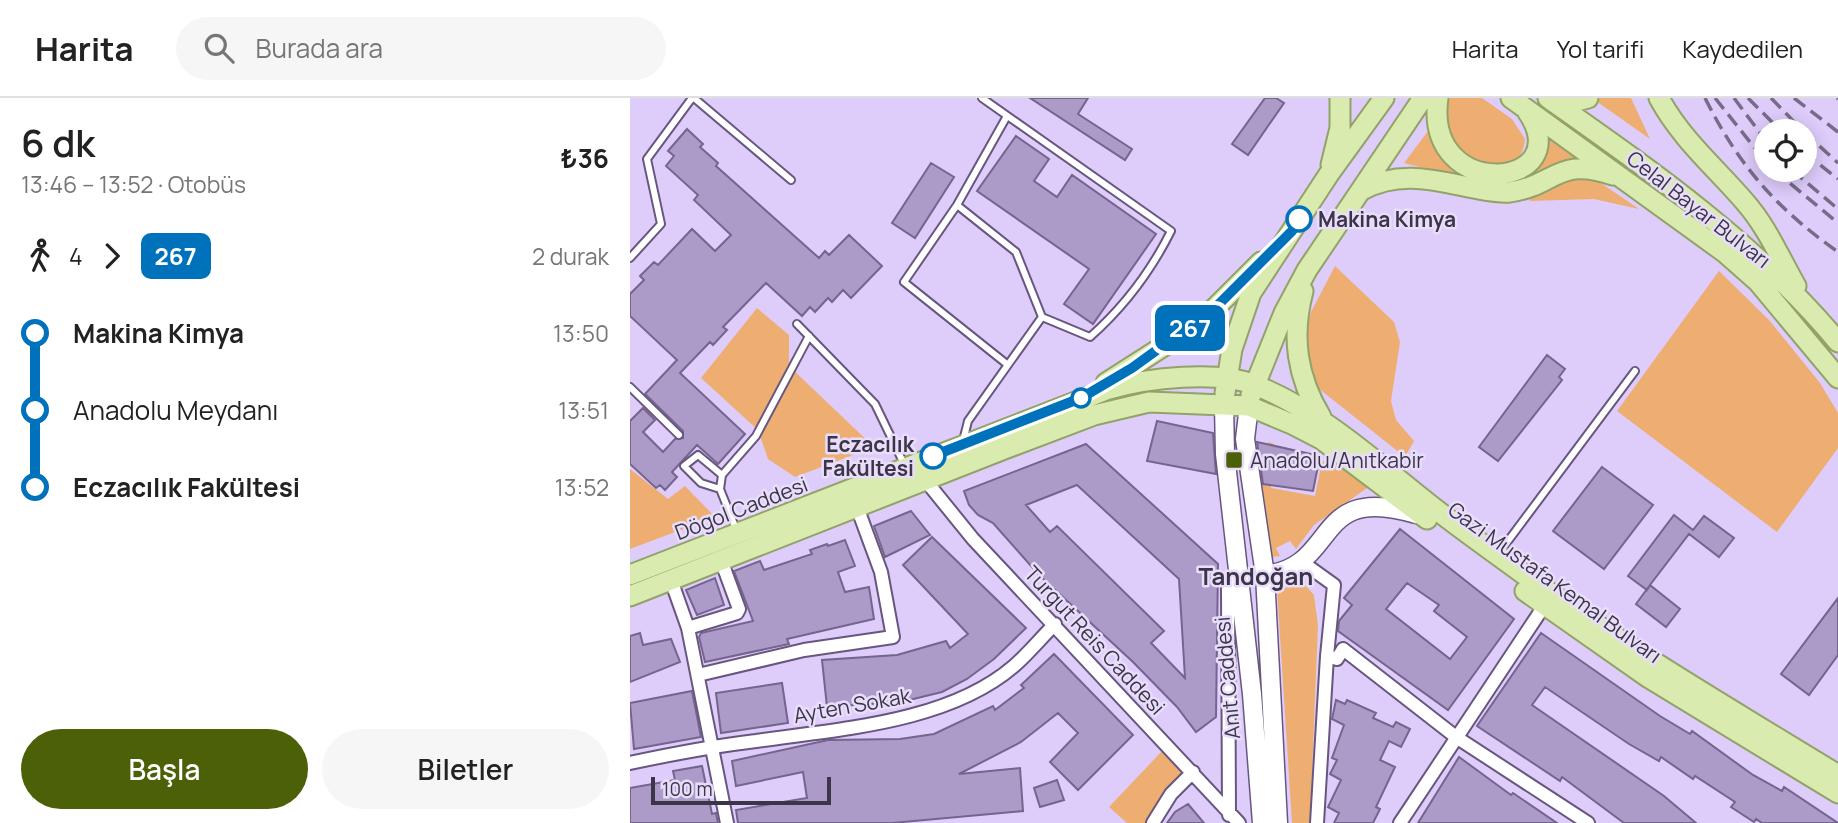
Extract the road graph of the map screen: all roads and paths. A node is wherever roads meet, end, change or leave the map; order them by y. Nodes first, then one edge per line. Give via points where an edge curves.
1 (693, 98) edge
2 (982, 98) edge
3 (1340, 98) edge
4 (1384, 98) edge
5 (1423, 98) edge
6 (1438, 98) edge
7 (1548, 98) edge
8 (1562, 98) edge
9 (1588, 98) edge
10 (1659, 98) edge
11 (1518, 102) edge
12 (1007, 116) junction
13 (1328, 174) junction
14 (1627, 179) junction
15 (791, 180) dead end
16 (1361, 190) junction
17 (957, 205) junction
18 (1292, 231) junction
19 (630, 258) edge
20 (1307, 270) junction
21 (1807, 305) junction
22 (1042, 317) junction
23 (797, 324) dead end
24 (809, 336) junction
25 (1838, 342) edge
26 (1008, 365) junction
27 (1635, 371) dead end
28 (1838, 378) edge
29 (1227, 380) junction
30 (1253, 384) junction
31 (630, 387) edge
32 (1081, 398) junction
33 (1224, 404) junction
34 (1249, 406) junction
35 (1321, 417) junction
36 (679, 435) dead end
37 (962, 446) junction
38 (905, 467) junction
39 (723, 475) junction
40 (926, 481) junction
41 (720, 489) junction
42 (857, 508) junction
43 (1422, 516) junction
44 (737, 534) junction
45 (1497, 555) junction
46 (721, 560) junction
47 (1302, 562) junction
48 (630, 575) edge
49 (1265, 575) junction
50 (671, 580) junction
51 (1241, 582) junction
52 (630, 596) edge
53 (1544, 606) junction
54 (1055, 624) junction
55 (688, 628) junction
56 (1327, 656) junction
57 (698, 675) junction
58 (1456, 737) junction
59 (711, 747) junction
60 (630, 762) edge
61 (1194, 772) junction
62 (1838, 775) edge
63 (1838, 793) edge
64 (1230, 817) edge
65 (727, 823) edge
66 (1153, 823) edge
67 (1239, 823) edge
68 (1262, 823) edge
69 (1278, 823) edge
70 (1317, 823) edge
71 (1400, 823) edge
72 (1588, 823) edge

1 - 15 lane
1 - 19 lane via 647,159 661,223
2 - 12 lane
3 - 13 main road via 1340,128
4 - 13 main road
5 - 16 main road
6 - 11 main road via 1441,138 1454,157 1471,170 1489,175 1522,170 1534,157 1537,125
7 - 21 main road, Celal Bayar Bulvarı via 1739,240
8 - 9 main road
10 - 21 main road via 1691,147 1763,225
11 - 14 main road, Celal Bayar Bulvarı
12 - 17 lane
12 - 22 lane via 1171,231 1123,309 1090,337
13 - 18 main road
14 - 16 main road via 1573,167 1510,192 1411,176
14 - 28 main road, Celal Bayar Bulvarı via 1758,282
16 - 20 main road
17 - 22 lane via 1016,252
17 - 26 lane via 904,282
18 - 29 main road via 1251,292
18 - 32 main road via 1198,322
20 - 30 main road
20 - 35 main road via 1296,340 1303,379
21 - 25 main road, Celal Bayar Bulvarı
22 - 26 lane
23 - 24 lane
24 - 38 lane via 876,404
24 - 39 lane via 756,436
26 - 37 lane via 968,421
27 - 45 lane
29 - 30 main road, Dögol Caddesi
29 - 32 main road, Dögol Caddesi via 1156,379
29 - 33 main road
30 - 34 main road
30 - 35 main road, Gazi Mustafa Kemal Bulvarı
31 - 36 lane
32 - 37 main road, Dögol Caddesi
33 - 34 main road, Dögol Caddesi
33 - 40 main road, Dögol Caddesi via 1167,401 1120,407
33 - 51 main road, Anıt Caddesi via 1225,454
34 - 43 main road, Gazi Mustafa Kemal Bulvarı via 1321,439
34 - 49 main road, Anıt Caddesi via 1245,439
35 - 45 main road, Gazi Mustafa Kemal Bulvarı
37 - 38 main road, Dögol Caddesi
38 - 44 main road, Dögol Caddesi
39 - 41 lane
39 - 41 lane via 698,455 684,466 701,483
40 - 42 main road, Dögol Caddesi
40 - 54 street, Turgut Reis Caddesi via 952,516
41 - 44 lane
42 - 46 main road, Dögol Caddesi
42 - 57 street via 881,572 893,637 804,650
43 - 47 main road via 1392,506 1358,508 1332,524
43 - 53 main road, Gazi Mustafa Kemal Bulvarı
44 - 48 main road, Dögol Caddesi
45 - 62 main road, Gazi Mustafa Kemal Bulvarı via 1656,665
46 - 50 main road, Dögol Caddesi
46 - 55 street via 737,613
47 - 49 main road via 1284,573
47 - 56 street via 1334,585
49 - 69 main road, Anıt Caddesi
50 - 52 main road, Dögol Caddesi
50 - 55 street
51 - 64 street via 1228,589
51 - 68 main road, Anıt Caddesi
53 - 58 street
53 - 63 main road, Gazi Mustafa Kemal Bulvarı via 1648,678
54 - 59 street, Ayten Sokak via 1013,668 959,699 879,724
54 - 61 street, Turgut Reis Caddesi
55 - 57 street
56 - 58 street via 1337,659 1343,649
56 - 70 street
57 - 59 street
58 - 71 street
58 - 72 street
59 - 60 street, Ayten Sokak
59 - 65 street
61 - 64 street, Turgut Reis Caddesi
61 - 66 street via 1171,794
64 - 67 street, Turgut Reis Caddesi

